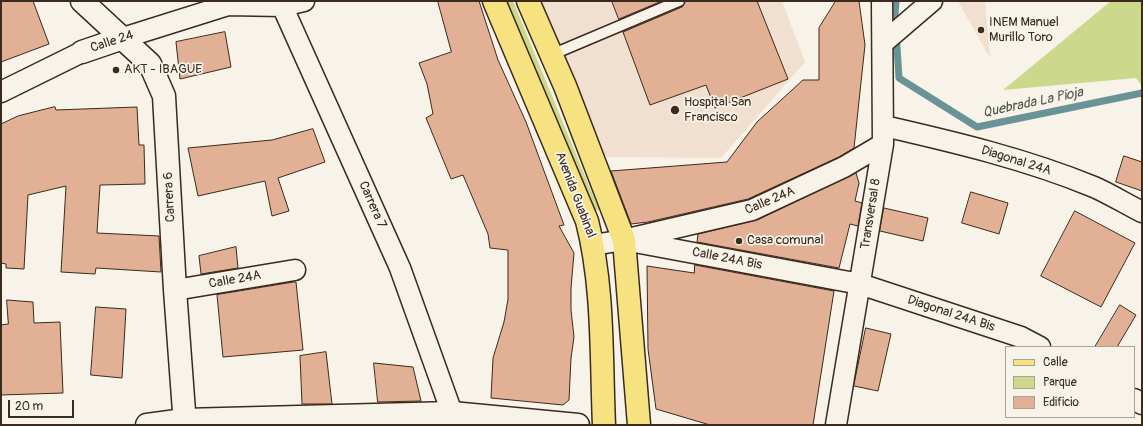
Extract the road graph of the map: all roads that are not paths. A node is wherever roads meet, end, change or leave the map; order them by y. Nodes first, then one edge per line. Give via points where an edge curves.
1 (82, 1) edge
2 (304, 1) edge
3 (494, 1) edge
4 (528, 1) edge
5 (679, 1) edge
6 (882, 1) edge
7 (932, 1) edge
8 (230, 3) edge
9 (281, 4) edge
10 (123, 38) junction
11 (884, 42) junction
12 (82, 52) joint
13 (551, 55) junction
14 (1, 92) edge
15 (883, 135) junction
16 (1142, 212) edge
17 (624, 240) junction
18 (594, 245) junction
19 (294, 270) dead end
20 (860, 284) junction
21 (175, 290) junction
22 (1038, 346) edge
23 (452, 413) junction
24 (184, 422) edge
25 (147, 425) edge
26 (578, 425) edge
27 (604, 425) edge
28 (639, 425) edge
29 (836, 425) edge

1 - 10 street, Carrera 6
2 - 9 street, Calle 24
3 - 18 main road, Avenida Guabinal via 588,221
4 - 13 main road
5 - 13 lane
6 - 11 street, Transversal 8
7 - 11 street
8 - 9 street, Calle 24
8 - 10 street, Calle 24
9 - 23 street, Carrera 7 via 400,268
10 - 12 street, Calle 24
10 - 21 street, Carrera 6 via 150,64 164,96
11 - 15 street, Transversal 8
12 - 14 street, Calle 24
13 - 17 main road
15 - 16 street, Diagonal 24A via 953,142 1025,163 1094,187
15 - 17 street, Calle 24A via 844,167 752,210
15 - 20 street, Transversal 8
17 - 18 street, Calle 24A Bis
17 - 20 street, Calle 24A Bis
17 - 28 main road
18 - 27 main road, Avenida Guabinal
19 - 21 street, Calle 24A
20 - 22 street, Diagonal 24A Bis via 1021,336
20 - 29 street, Transversal 8
21 - 24 street, Carrera 6
23 - 24 street
23 - 26 street
24 - 25 street

